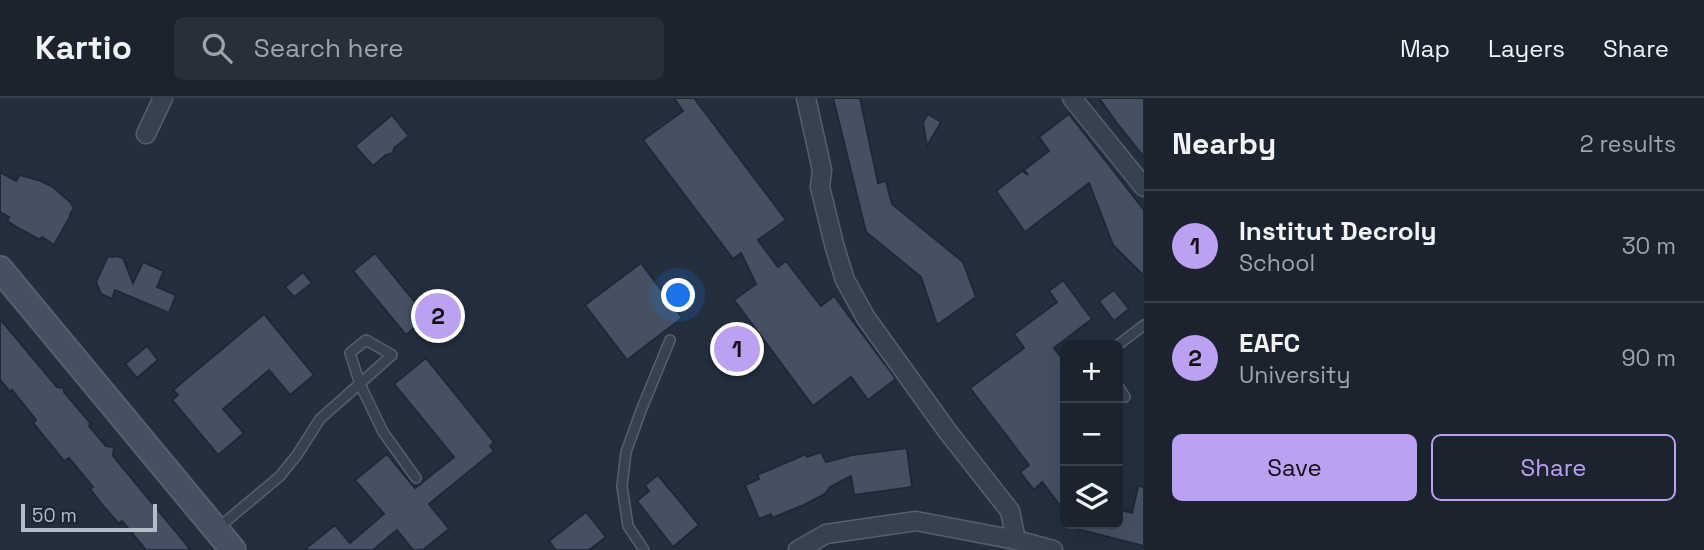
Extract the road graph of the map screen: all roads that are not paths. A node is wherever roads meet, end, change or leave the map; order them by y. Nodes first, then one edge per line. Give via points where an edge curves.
1 (163, 98) edge
2 (806, 98) edge
3 (1072, 98) edge
4 (146, 134) dead end
5 (1144, 187) edge
6 (0, 269) edge
7 (1144, 325) edge
8 (670, 340) dead end
9 (1123, 341) edge
10 (360, 384) junction
11 (1123, 394) edge
12 (1125, 397) dead end
13 (416, 478) dead end
14 (216, 530) junction
15 (1016, 540) junction
16 (233, 550) edge
17 (644, 550) edge
18 (798, 550) edge
19 (1053, 550) edge

1 - 4 street
2 - 15 street via 822,170 820,187 845,280 866,318 1010,511
3 - 5 street
6 - 14 street
7 - 9 lane
8 - 17 lane via 626,452 622,486 628,526
10 - 10 lane via 392,355 366,340 351,352
10 - 13 lane via 383,432
10 - 14 lane via 320,419 280,476
11 - 12 lane
14 - 16 street
15 - 18 street via 916,521 826,534
15 - 19 street

